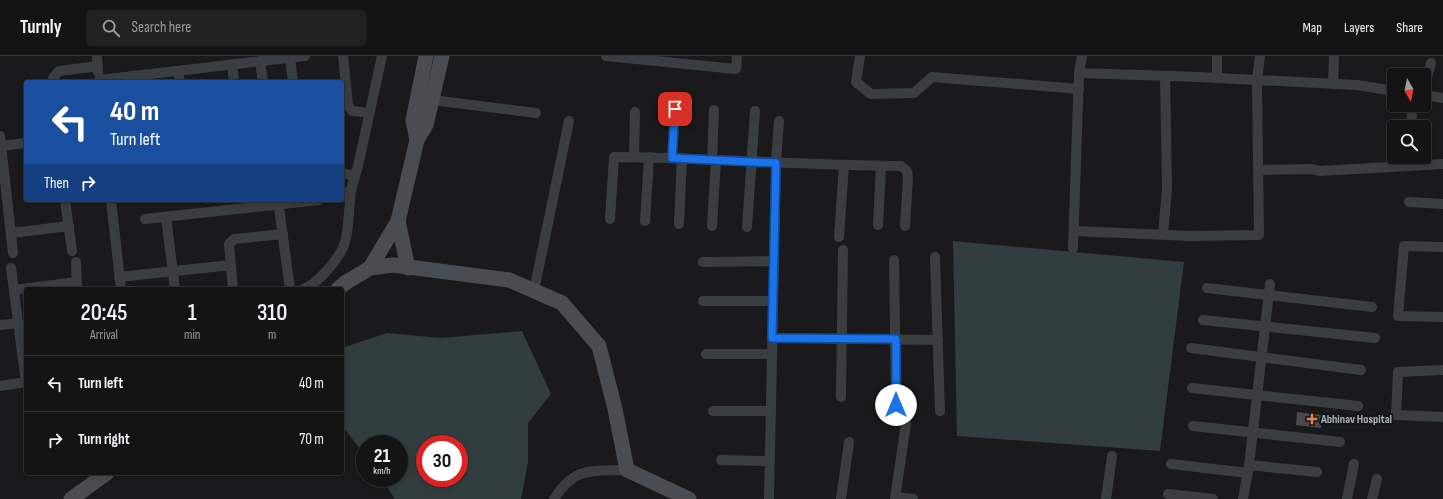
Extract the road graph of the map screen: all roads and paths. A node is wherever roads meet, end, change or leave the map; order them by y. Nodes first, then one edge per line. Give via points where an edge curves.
1 (305, 56) edge
2 (343, 56) edge
3 (382, 56) edge
4 (426, 56) edge
5 (442, 56) edge
6 (606, 56) edge
7 (738, 56) edge
8 (860, 56) edge
9 (1082, 56) edge
10 (1217, 56) edge
11 (1260, 56) edge
12 (1334, 56) edge
13 (290, 58) junction
14 (97, 61) edge
15 (260, 61) junction
16 (1431, 63) dead end
17 (232, 64) junction
18 (1430, 68) edge
19 (178, 70) junction
20 (1080, 73) junction
21 (1165, 76) junction
22 (1217, 78) junction
23 (54, 80) edge
24 (99, 80) edge
25 (106, 80) edge
26 (180, 80) edge
27 (234, 80) edge
28 (263, 80) edge
29 (292, 80) edge
30 (1258, 80) junction
31 (1333, 84) junction
32 (1079, 89) junction
33 (1387, 90) edge
34 (1431, 96) edge
35 (1443, 98) edge
36 (432, 100) junction
37 (675, 109) dead end
38 (714, 110) dead end
39 (755, 111) dead end
40 (635, 112) dead end
41 (370, 113) junction
42 (536, 113) dead end
43 (570, 121) dead end
44 (779, 121) dead end
45 (417, 140) junction
46 (0, 142) edge
47 (24, 143) edge
48 (634, 157) junction
49 (649, 157) junction
50 (677, 158) junction
51 (714, 160) junction
52 (751, 162) junction
53 (776, 163) junction
54 (1387, 163) edge
55 (1431, 163) edge
56 (1443, 164) edge
57 (844, 165) junction
58 (881, 166) junction
59 (1259, 170) junction
60 (344, 173) edge
61 (355, 176) junction
62 (350, 190) junction
63 (344, 195) edge
64 (66, 202) edge
65 (112, 202) edge
66 (279, 202) edge
67 (1410, 202) dead end
68 (1443, 204) edge
69 (4, 208) edge
70 (166, 217) junction
71 (145, 219) dead end
72 (610, 219) dead end
73 (398, 221) junction
74 (646, 221) dead end
75 (679, 224) dead end
76 (878, 225) dead end
77 (69, 226) junction
78 (712, 226) dead end
79 (905, 226) dead end
80 (747, 227) dead end
81 (1074, 231) junction
82 (10, 232) junction
83 (283, 234) junction
84 (1162, 234) junction
85 (839, 237) dead end
86 (1443, 247) edge
87 (1073, 248) dead end
88 (843, 250) dead end
89 (72, 251) dead end
90 (13, 253) dead end
91 (935, 257) dead end
92 (894, 260) dead end
93 (774, 261) junction
94 (76, 262) dead end
95 (703, 262) dead end
96 (231, 265) junction
97 (11, 268) dead end
98 (370, 268) junction
99 (408, 268) junction
100 (172, 271) junction
101 (119, 277) junction
102 (1270, 284) dead end
103 (77, 285) edge
104 (52, 287) edge
105 (120, 287) edge
106 (174, 287) edge
107 (233, 287) edge
108 (290, 287) edge
109 (308, 287) edge
110 (340, 287) edge
111 (1206, 288) dead end
112 (24, 289) edge
113 (14, 290) junction
114 (534, 291) junction
115 (1268, 295) junction
116 (703, 301) dead end
117 (773, 301) junction
118 (1372, 307) dead end
119 (1443, 317) edge
120 (1203, 320) dead end
121 (18, 323) junction
122 (0, 325) edge
123 (1264, 326) junction
124 (772, 338) junction
125 (1375, 338) dead end
126 (842, 339) junction
127 (896, 339) junction
128 (938, 340) junction
129 (1191, 348) dead end
130 (706, 354) dead end
131 (772, 354) junction
132 (1261, 357) junction
133 (24, 367) edge
134 (1361, 370) dead end
135 (1443, 370) edge
136 (24, 382) edge
137 (0, 386) edge
138 (1192, 388) dead end
139 (1256, 396) junction
140 (840, 397) dead end
141 (896, 405) dead end
142 (1358, 406) dead end
143 (712, 411) dead end
144 (771, 411) junction
145 (940, 411) dead end
146 (1443, 417) edge
147 (906, 423) dead end
148 (1193, 426) dead end
149 (1253, 434) junction
150 (849, 442) dead end
151 (1340, 442) dead end
152 (1112, 456) dead end
153 (721, 460) dead end
154 (770, 461) junction
155 (1171, 464) dead end
156 (1354, 464) dead end
157 (1248, 469) junction
158 (627, 470) junction
159 (1317, 472) dead end
160 (105, 475) edge
161 (1377, 479) dead end
162 (1168, 494) dead end
163 (80, 497) edge
164 (895, 498) edge
165 (554, 499) edge
166 (687, 499) edge
167 (769, 499) edge
168 (841, 499) edge
169 (913, 499) edge
170 (1106, 499) edge
171 (1213, 499) edge
172 (1243, 499) edge
173 (1347, 499) edge
174 (1372, 499) edge

1 - 13 street
2 - 41 street via 348,104 352,111
3 - 41 street
4 - 45 street via 413,120
5 - 36 street
6 - 7 street via 736,69
8 - 32 street via 856,82 871,94 914,93 932,77
9 - 20 street
10 - 22 street
11 - 30 street
12 - 31 street
13 - 15 street
13 - 29 street
14 - 23 street via 59,71
14 - 24 street
15 - 17 street
15 - 28 street
16 - 18 street
17 - 19 street
17 - 27 street
19 - 25 street
19 - 26 street
20 - 21 street
20 - 32 street
21 - 22 street
21 - 84 street via 1167,189
22 - 30 street
30 - 31 street
30 - 59 street
31 - 33 street
32 - 81 street
34 - 35 street
36 - 42 street
36 - 45 street via 426,125
37 - 50 street
38 - 51 street
39 - 52 street
40 - 48 street
41 - 61 street
43 - 114 street
44 - 53 street
45 - 73 street
46 - 47 street
46 - 69 street
48 - 49 street
48 - 72 street via 614,156
49 - 50 street
49 - 74 street
50 - 51 street
50 - 75 street
51 - 52 street
51 - 78 street
52 - 53 street
52 - 80 street
53 - 57 street
53 - 93 street
54 - 59 street via 1319,171
55 - 56 street
57 - 58 street
57 - 85 street
58 - 76 street
58 - 79 street via 901,166 907,171
59 - 84 street via 1259,235
60 - 61 street
61 - 62 street
62 - 63 street
62 - 109 street via 345,243 326,272
64 - 77 street
65 - 101 street
66 - 70 street
66 - 83 street
67 - 68 street
69 - 82 street
70 - 71 street
70 - 100 street
73 - 98 street
73 - 99 street
77 - 82 street
77 - 89 street
81 - 84 street
81 - 87 street
82 - 90 street
83 - 96 street via 234,239 230,244
83 - 108 street
86 - 119 street via 1404,246 1398,316
88 - 126 street
91 - 128 street
92 - 127 street
93 - 95 street
93 - 117 street
94 - 103 street
96 - 100 street
96 - 107 street
97 - 113 street
98 - 99 street via 392,265
98 - 110 street
99 - 114 street via 509,280
100 - 101 street
100 - 106 street
101 - 105 street
102 - 115 street
103 - 104 street
111 - 115 street
112 - 113 street
113 - 121 street
114 - 158 street via 562,303 599,346
115 - 118 street
115 - 123 street
116 - 117 street
117 - 124 street
120 - 123 street
121 - 122 street
121 - 133 street
123 - 125 street
123 - 132 street
124 - 126 street
124 - 131 street
126 - 127 street
126 - 140 street
127 - 128 street
127 - 141 street
128 - 145 street
129 - 132 street
130 - 131 street
131 - 144 street
132 - 134 street
132 - 139 street
135 - 146 street via 1398,372 1396,415
136 - 137 street
138 - 139 street
139 - 142 street
139 - 149 street
143 - 144 street
144 - 154 street
147 - 164 street
148 - 149 street
149 - 151 street
149 - 157 street
150 - 168 street
152 - 170 street
153 - 154 street
154 - 167 street
155 - 157 street
156 - 173 street
157 - 159 street
157 - 172 street
158 - 165 street via 579,473 561,487
158 - 166 street
160 - 163 street
161 - 174 street
162 - 171 street
164 - 169 street

